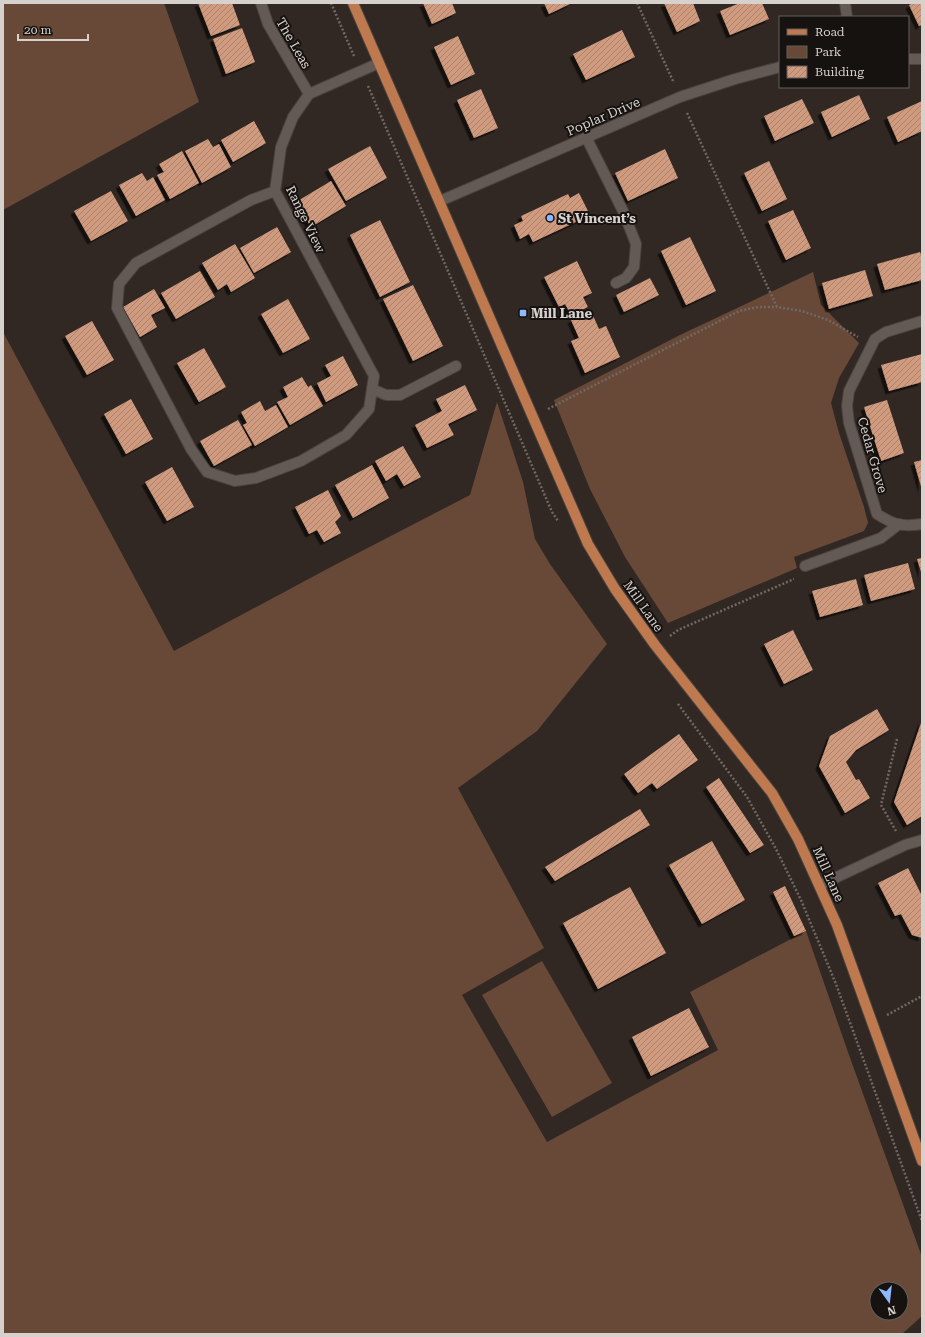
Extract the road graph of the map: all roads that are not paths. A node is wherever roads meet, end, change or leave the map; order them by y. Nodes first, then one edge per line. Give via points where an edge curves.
1 (261, 3) edge
2 (353, 3) edge
3 (845, 3) edge
4 (847, 16) edge
5 (909, 59) edge
6 (922, 59) edge
7 (379, 63) junction
8 (779, 67) edge
9 (309, 94) junction
10 (586, 137) junction
11 (275, 191) junction
12 (440, 202) junction
13 (616, 283) dead end
14 (922, 321) edge
15 (456, 366) dead end
16 (372, 390) junction
17 (899, 524) junction
18 (922, 524) edge
19 (805, 566) road end
20 (922, 840) edge
21 (820, 885) junction
22 (922, 1161) edge

1 - 9 street, The Leas via 268,24
2 - 7 main road, Mill Lane
3 - 4 street
5 - 6 street
7 - 9 street
7 - 12 main road, Mill Lane
8 - 10 street, Poplar Drive via 680,97
9 - 11 street, Range View via 293,116 281,147
10 - 12 street, Poplar Drive
10 - 13 street via 623,211 636,244 634,268 626,278
11 - 16 street, Range View via 374,376
11 - 16 street via 251,200 136,263 119,284 117,308 191,449 207,472 235,481 256,478 301,461 346,435 369,409
12 - 21 main road, Mill Lane via 588,544 615,590 655,645 772,793
14 - 17 street, Cedar Grove via 886,332 876,339 849,392 847,406 849,423 877,514
15 - 16 street via 400,395 386,395
17 - 18 street, Cedar Grove
17 - 19 street via 881,538
20 - 21 street via 905,845
21 - 22 main road, Mill Lane via 837,924

